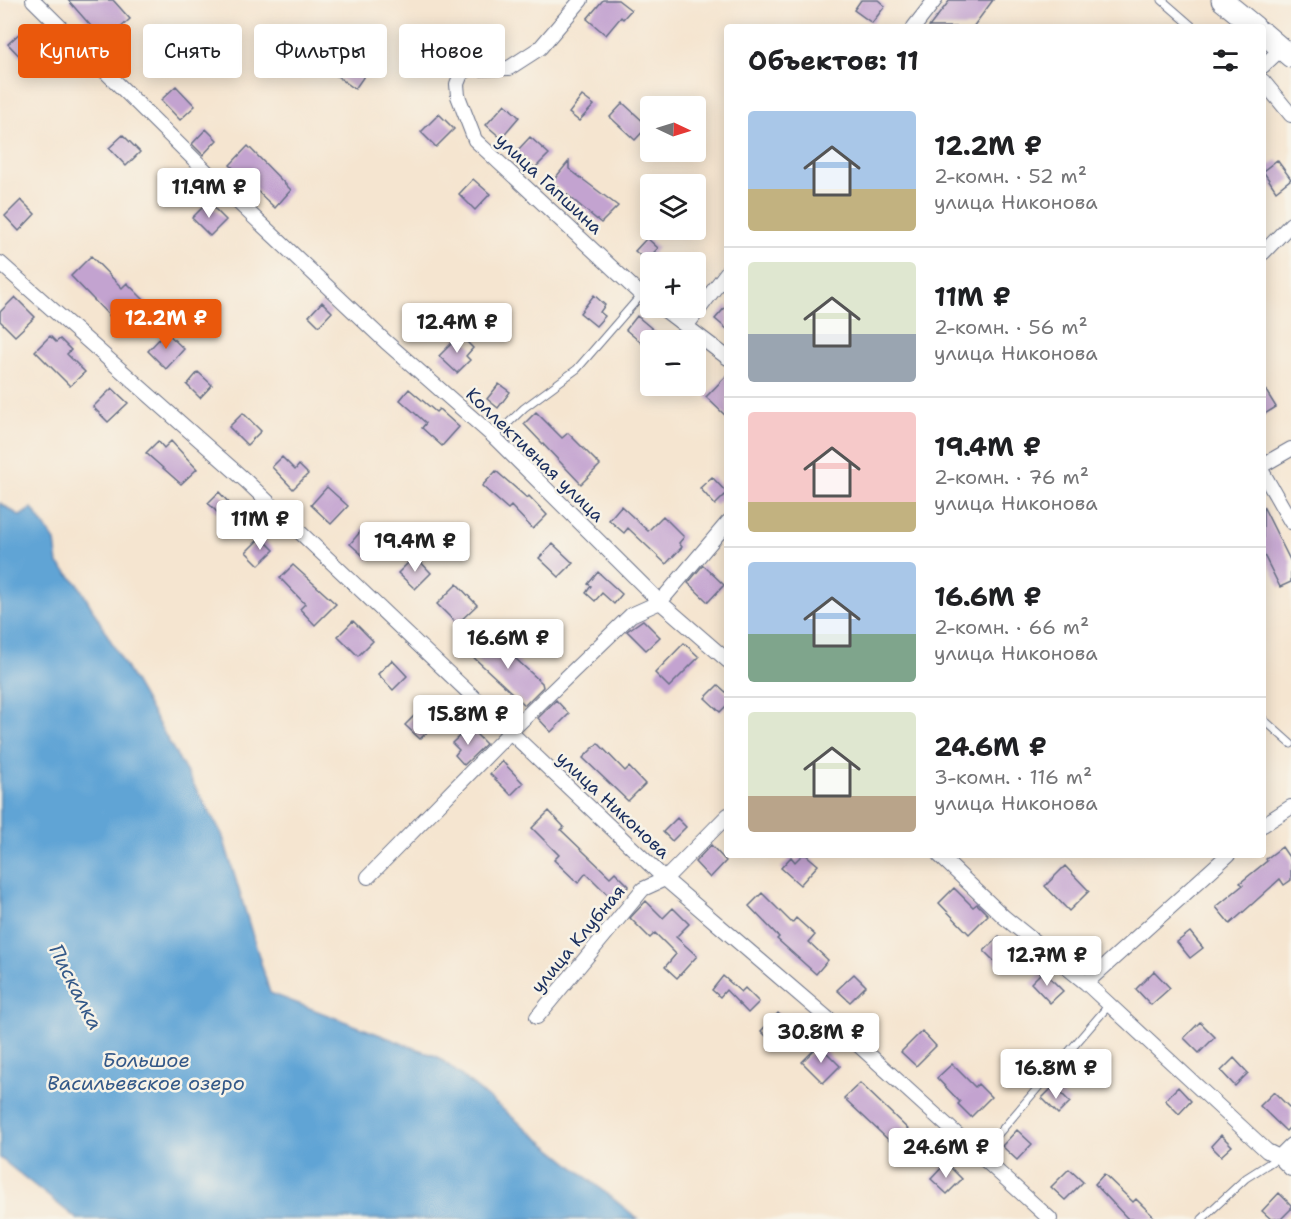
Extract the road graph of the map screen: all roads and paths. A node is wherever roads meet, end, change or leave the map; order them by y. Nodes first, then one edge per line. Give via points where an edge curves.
1 (33, 0) edge
2 (581, 0) edge
3 (935, 0) edge
4 (1162, 0) edge
5 (1222, 0) edge
6 (916, 24) edge
7 (1190, 24) edge
8 (1251, 24) edge
9 (1266, 36) edge
10 (1286, 53) edge
11 (1266, 64) edge
12 (1266, 85) edge
13 (1291, 115) edge
14 (1291, 224) edge
15 (1266, 251) edge
16 (0, 263) edge
17 (724, 276) edge
18 (640, 291) edge
19 (640, 304) edge
20 (677, 318) edge
21 (687, 325) junction
22 (724, 355) edge
23 (494, 437) junction
24 (1291, 449) edge
25 (1266, 463) edge
26 (1266, 478) edge
27 (1291, 522) edge
28 (724, 527) edge
29 (660, 602) junction
30 (724, 658) edge
31 (1266, 722) edge
32 (509, 733) junction
33 (1291, 744) edge
34 (1291, 807) edge
35 (724, 819) edge
36 (1266, 823) edge
37 (942, 858) edge
38 (1225, 858) edge
39 (368, 876) dead end
40 (665, 879) junction
41 (1086, 983) junction
42 (1109, 1005) junction
43 (537, 1017) dead end
44 (1291, 1145) edge
45 (981, 1154) junction
46 (1279, 1157) junction
47 (1291, 1169) edge
48 (1050, 1219) edge
49 (1202, 1219) edge

1 - 23 street, Коллективная улица via 377,334
2 - 18 street, улица Гапшина via 540,48 509,68 469,69 461,74 458,96 475,140
3 - 6 street
4 - 7 lane
5 - 8 main road
9 - 10 main road
10 - 11 street
12 - 13 street
14 - 15 street
16 - 32 street, улица Никонова via 246,481
17 - 21 street
19 - 23 lane via 577,369 524,408
20 - 21 street
21 - 22 street
23 - 29 street, Коллективная улица
24 - 25 street
26 - 27 street
28 - 29 street
29 - 30 street, Коллективная улица
29 - 32 street via 631,615
31 - 33 lane
32 - 39 street
32 - 40 street, улица Никонова
34 - 36 street
35 - 40 street, улица Клубная
37 - 41 street via 1004,917
38 - 41 street
40 - 43 street, улица Клубная via 643,889
40 - 45 street, улица Никонова
41 - 42 street
42 - 45 lane
42 - 46 street via 1266,1151
44 - 46 street
45 - 48 street, улица Никонова
46 - 47 street
46 - 49 lane via 1246,1178

